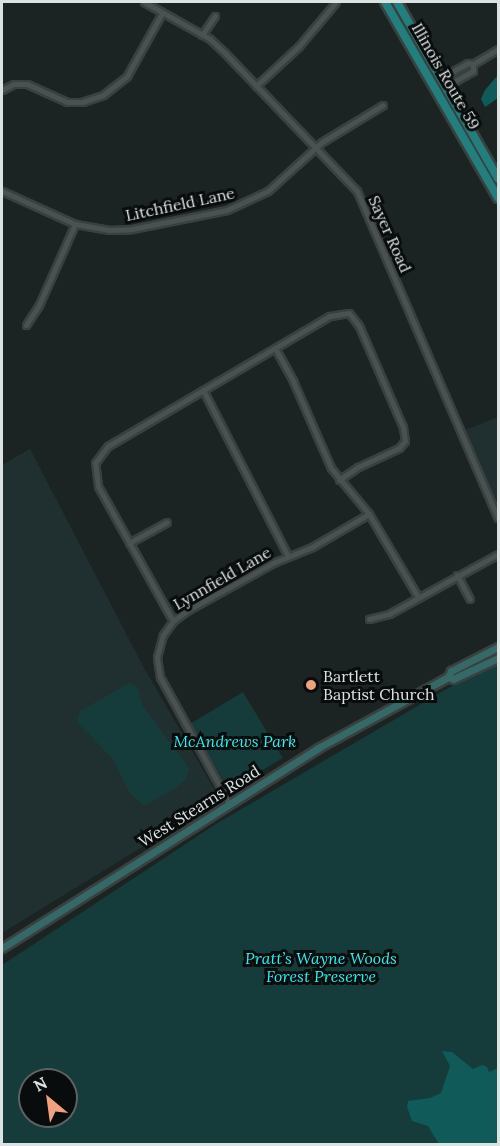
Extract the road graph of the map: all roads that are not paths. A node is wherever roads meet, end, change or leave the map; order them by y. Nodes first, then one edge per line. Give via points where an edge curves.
1 (144, 2) edge
2 (336, 2) edge
3 (385, 2) edge
4 (397, 2) edge
5 (162, 13) junction
6 (215, 16) dead end
7 (202, 35) junction
8 (498, 49) edge
9 (473, 64) junction
10 (443, 82) junction
11 (256, 86) junction
12 (2, 90) edge
13 (383, 105) dead end
14 (315, 148) junction
15 (498, 178) edge
16 (2, 191) edge
17 (498, 198) edge
18 (75, 224) junction
19 (26, 325) dead end
20 (275, 348) junction
21 (203, 390) junction
22 (339, 480) junction
23 (369, 514) junction
24 (498, 518) edge
25 (167, 522) dead end
26 (129, 543) junction
27 (498, 554) edge
28 (288, 556) junction
29 (457, 575) junction
30 (418, 597) junction
31 (470, 599) dead end
32 (369, 619) dead end
33 (173, 621) junction
34 (498, 647) edge
35 (498, 658) edge
36 (448, 677) junction
37 (230, 803) junction
38 (2, 948) edge

1 - 5 street, Sayer Road
2 - 11 street
3 - 17 main road, Illinois Route 59
4 - 10 main road, Illinois Route 59
5 - 7 street, Sayer Road
5 - 12 street via 129,72 103,95 67,102 27,84 14,84
6 - 7 street
7 - 11 street, Sayer Road
8 - 9 street
9 - 10 street via 468,63
9 - 10 street via 473,71
10 - 15 main road, Illinois Route 59
11 - 14 street, Sayer Road
13 - 14 street, Litchfield Lane
14 - 18 street, Litchfield Lane via 268,191 235,208 132,229 109,230
14 - 24 street, Sayer Road via 357,192
16 - 18 street, Litchfield Lane
18 - 19 street
20 - 21 street
20 - 22 street
20 - 22 street via 330,316 349,313 359,326 403,427 405,441
21 - 26 street via 112,443 95,464 98,486
21 - 28 street
22 - 23 street
23 - 28 street, Lynnfield Lane via 312,547
23 - 30 street
25 - 26 street
26 - 33 street
27 - 29 street
28 - 33 street, Lynnfield Lane
29 - 30 street
29 - 31 street
30 - 32 street via 389,614
33 - 37 street, Lynnfield Lane via 159,645 159,672
34 - 36 main road, West Stearns Road via 451,670
35 - 36 main road, West Stearns Road via 453,679
36 - 37 main road, West Stearns Road via 318,748
37 - 38 main road, West Stearns Road

